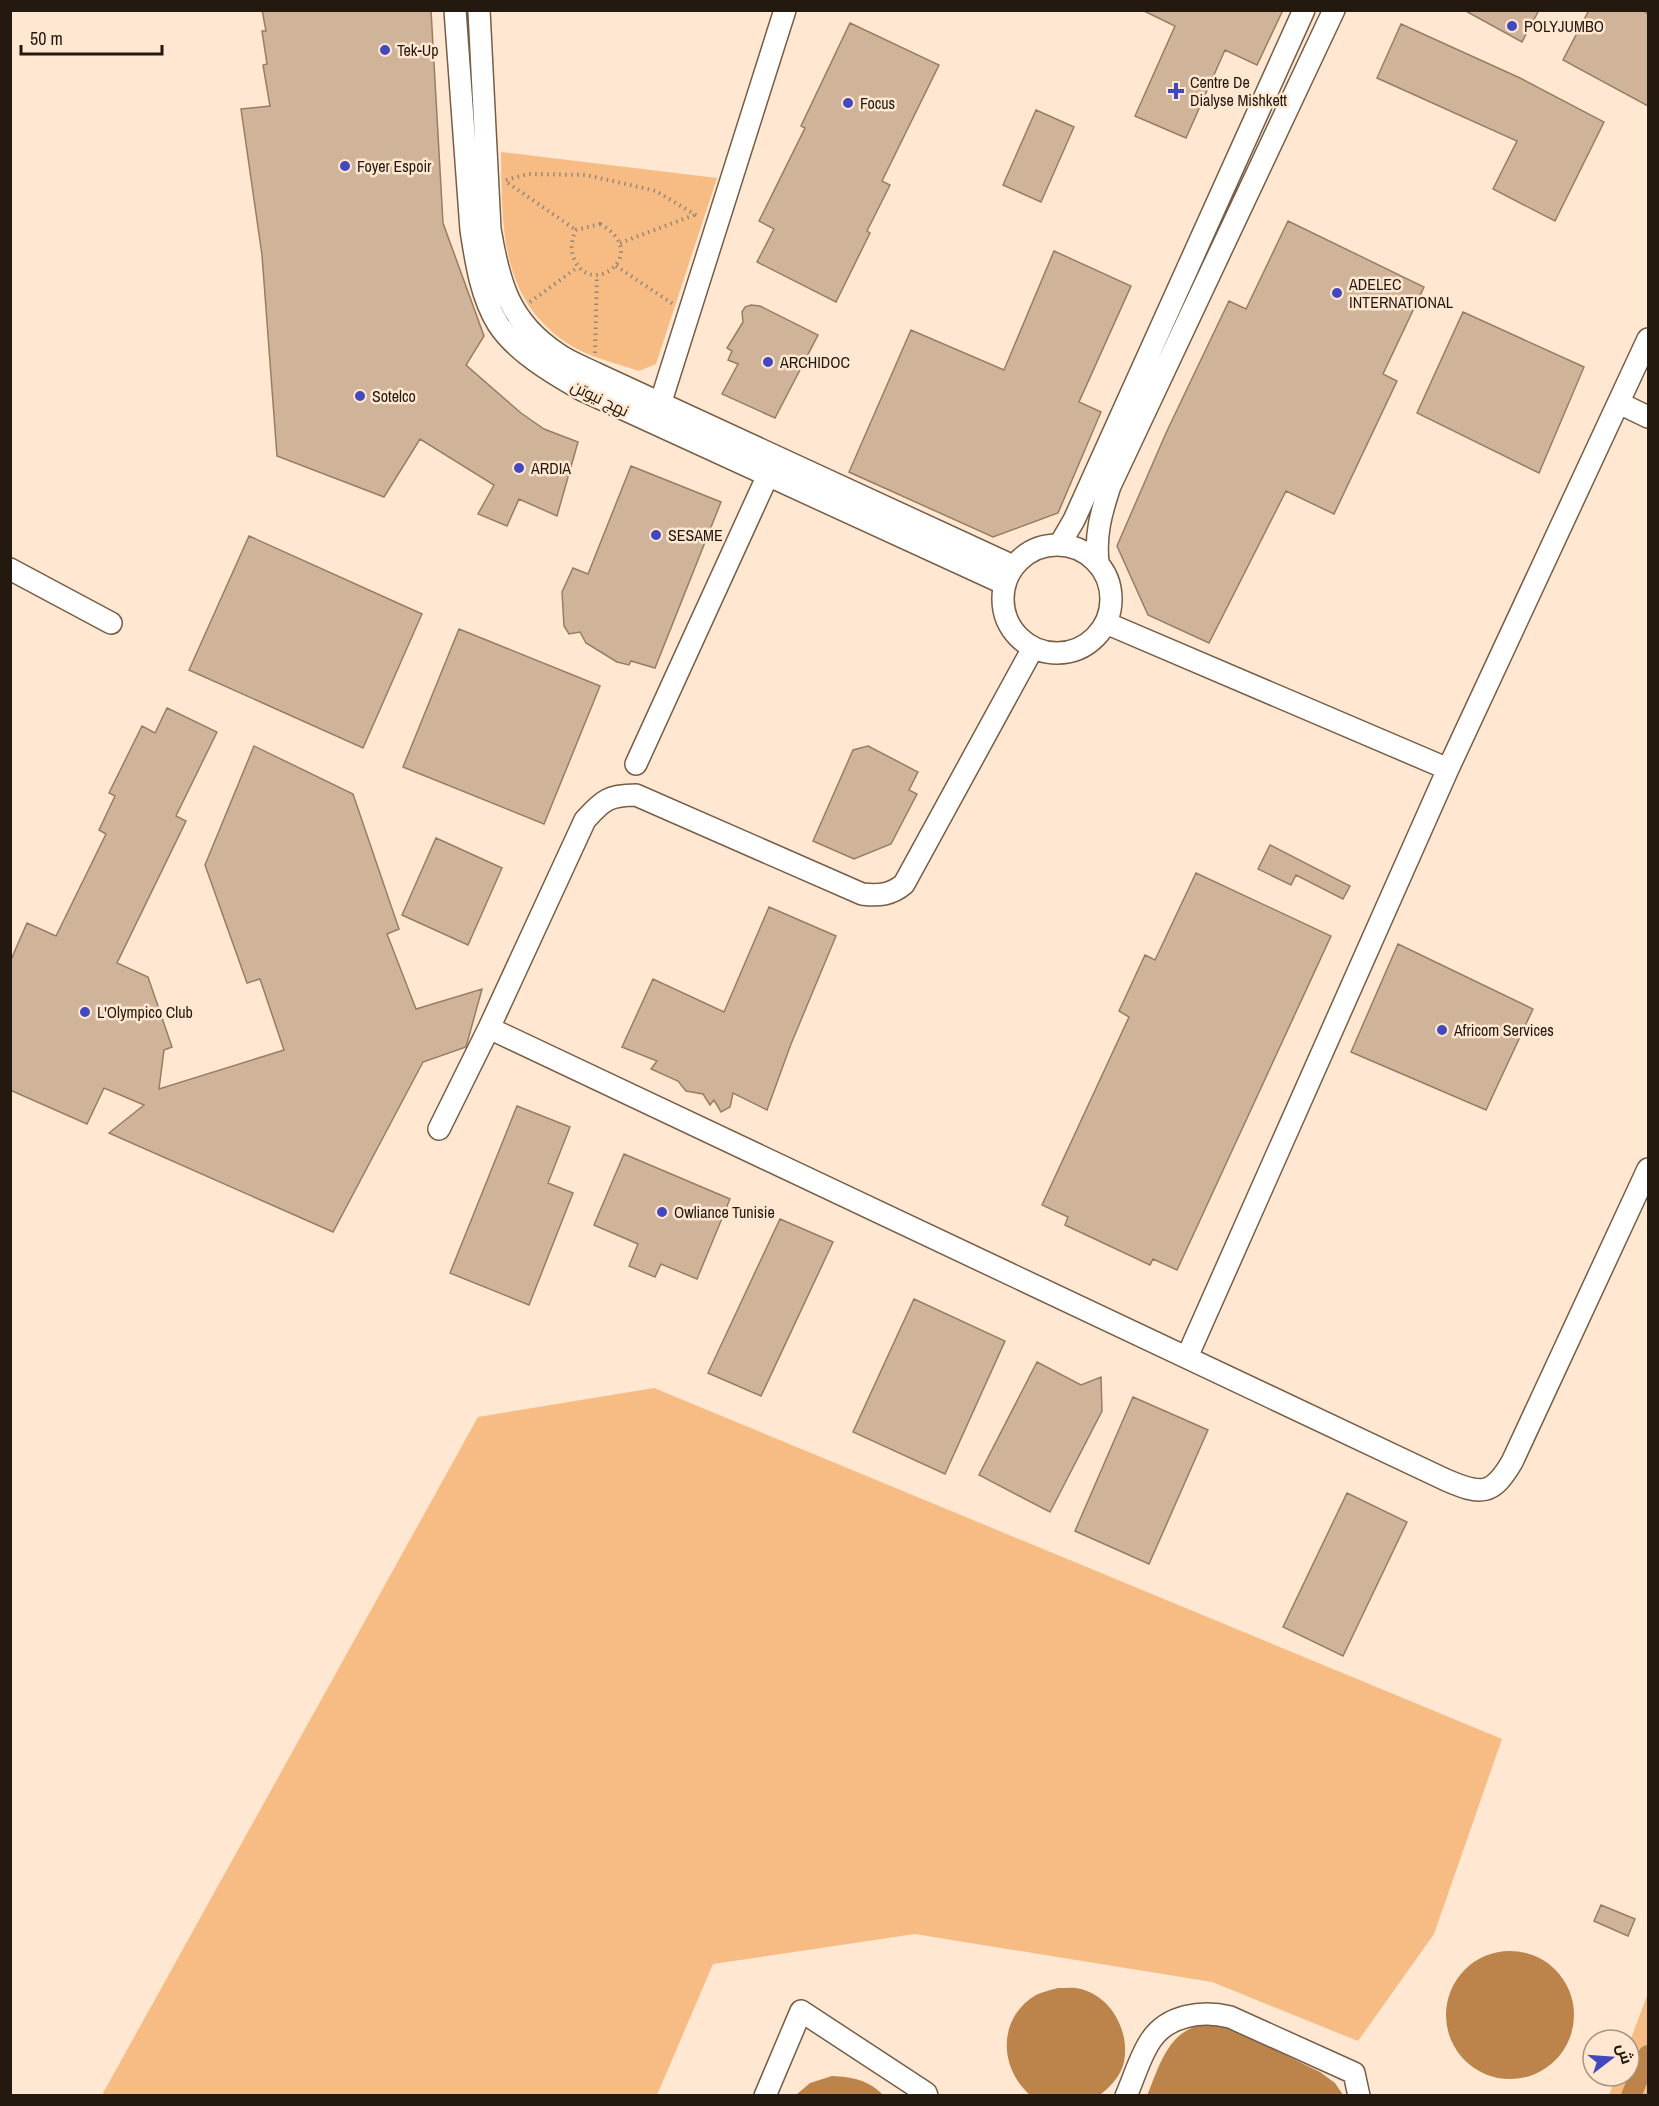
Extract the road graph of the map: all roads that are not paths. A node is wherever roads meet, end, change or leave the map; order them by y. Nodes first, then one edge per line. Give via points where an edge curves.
1 (455, 10) edge
2 (479, 10) edge
3 (785, 10) edge
4 (1304, 10) edge
5 (1334, 10) edge
6 (1253, 123) junction
7 (1277, 132) junction
8 (515, 324) junction
9 (1648, 339) edge
10 (1619, 403) junction
11 (657, 414) junction
12 (1648, 417) edge
13 (768, 475) junction
14 (1060, 544) junction
15 (1098, 562) junction
16 (10, 569) edge
17 (1009, 575) junction
18 (111, 623) dead end
19 (1106, 623) junction
20 (1033, 648) junction
21 (636, 764) dead end
22 (1448, 769) junction
23 (489, 1028) junction
24 (439, 1129) dead end
25 (1648, 1169) edge
26 (1186, 1357) junction
27 (765, 2096) edge
28 (927, 2096) edge
29 (1126, 2096) edge
30 (1359, 2096) edge

1 - 8 street, نهج نيوتن via 475,260 498,325
2 - 8 street, نهج نيوتن via 490,229
3 - 11 street
4 - 6 street
5 - 7 street
6 - 7 street
6 - 14 street
7 - 15 street via 1110,486 1096,542
8 - 11 street, نهج نيوتن
8 - 11 street, نهج نيوتن via 546,370 582,390
9 - 10 street
10 - 12 street
10 - 22 street
11 - 13 street, نهج نيوتن
11 - 17 street, نهج نيوتن
13 - 17 street, نهج نيوتن
13 - 21 street
14 - 15 street via 1081,549
14 - 17 street via 1039,547 1020,558
15 - 19 street via 1110,592
16 - 18 street
17 - 20 street via 1002,595 1005,616 1016,635
19 - 20 street via 1093,640 1075,651 1053,653
19 - 22 street
20 - 23 street via 904,884 895,892 862,894 636,795 617,795 600,803 585,820
22 - 26 street
23 - 24 street
23 - 26 street
25 - 26 street via 1512,1462 1493,1488 1470,1488 1446,1480
27 - 28 street via 801,2011
29 - 30 street via 1150,2041 1162,2028 1196,2013 1230,2017 1354,2073

